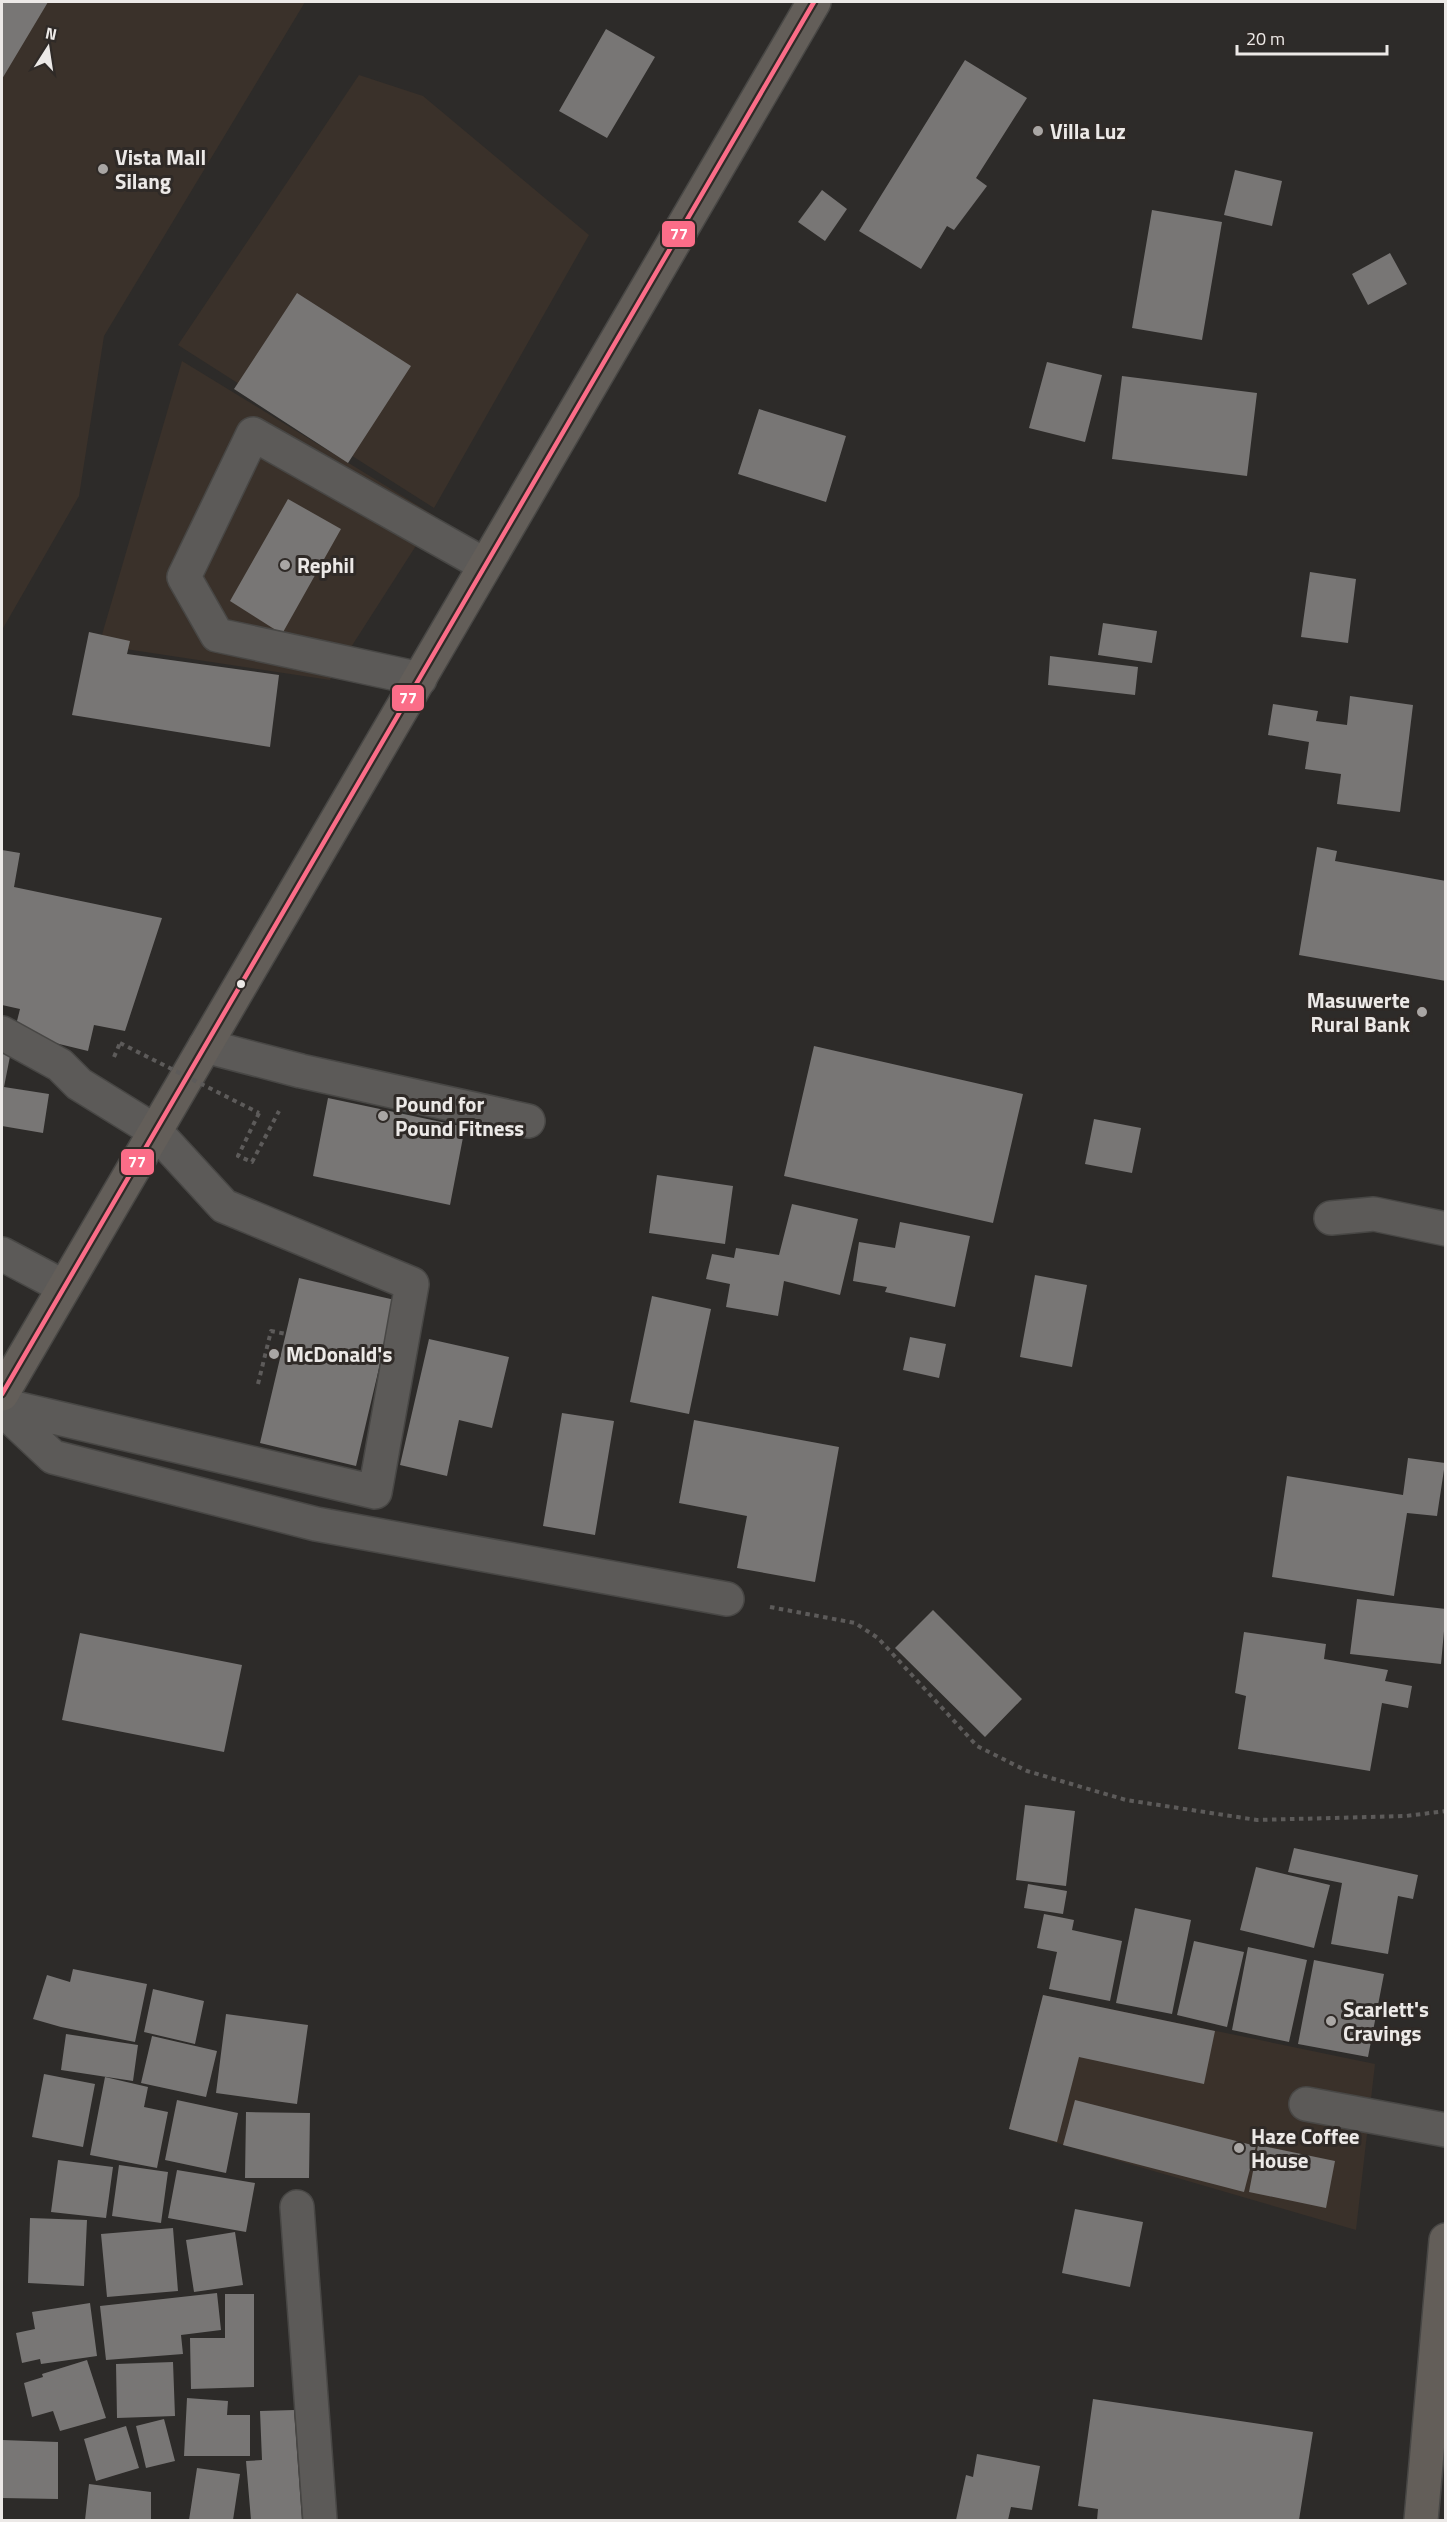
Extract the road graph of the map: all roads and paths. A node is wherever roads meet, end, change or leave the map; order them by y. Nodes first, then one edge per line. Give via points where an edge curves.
1 (814, 2) edge
2 (486, 565) junction
3 (420, 679) junction
4 (2, 1033) edge
5 (120, 1043) dead end
6 (205, 1046) junction
7 (301, 1071) junction
8 (528, 1121) dead end
9 (155, 1131) junction
10 (1331, 1218) dead end
11 (1446, 1229) edge
12 (2, 1254) edge
13 (64, 1287) junction
14 (286, 1334) dead end
15 (258, 1384) dead end
16 (2, 1394) edge
17 (2, 1407) edge
18 (728, 1599) joint
19 (1446, 1810) edge
20 (1306, 2104) dead end
21 (1446, 2130) edge
22 (297, 2207) dead end
23 (1446, 2240) edge
24 (320, 2520) edge
25 (1421, 2520) edge

1 - 2 main road
2 - 3 main road
2 - 3 street via 254,434 184,577 217,635
3 - 6 main road
4 - 9 street via 60,1065 79,1084
5 - 7 path, bridge via 259,1113 238,1156 252,1162
6 - 7 street
6 - 9 main road
7 - 8 street
9 - 13 main road
9 - 17 street via 224,1206 412,1284 375,1492
10 - 11 street via 1374,1214
12 - 13 street
13 - 16 main road
14 - 15 path via 272,1331
17 - 18 street via 53,1457 316,1524
18 - 19 path via 855,1623 878,1638 977,1746 1038,1774 1126,1800 1257,1820 1406,1816
20 - 21 street
22 - 24 street
23 - 25 main road

